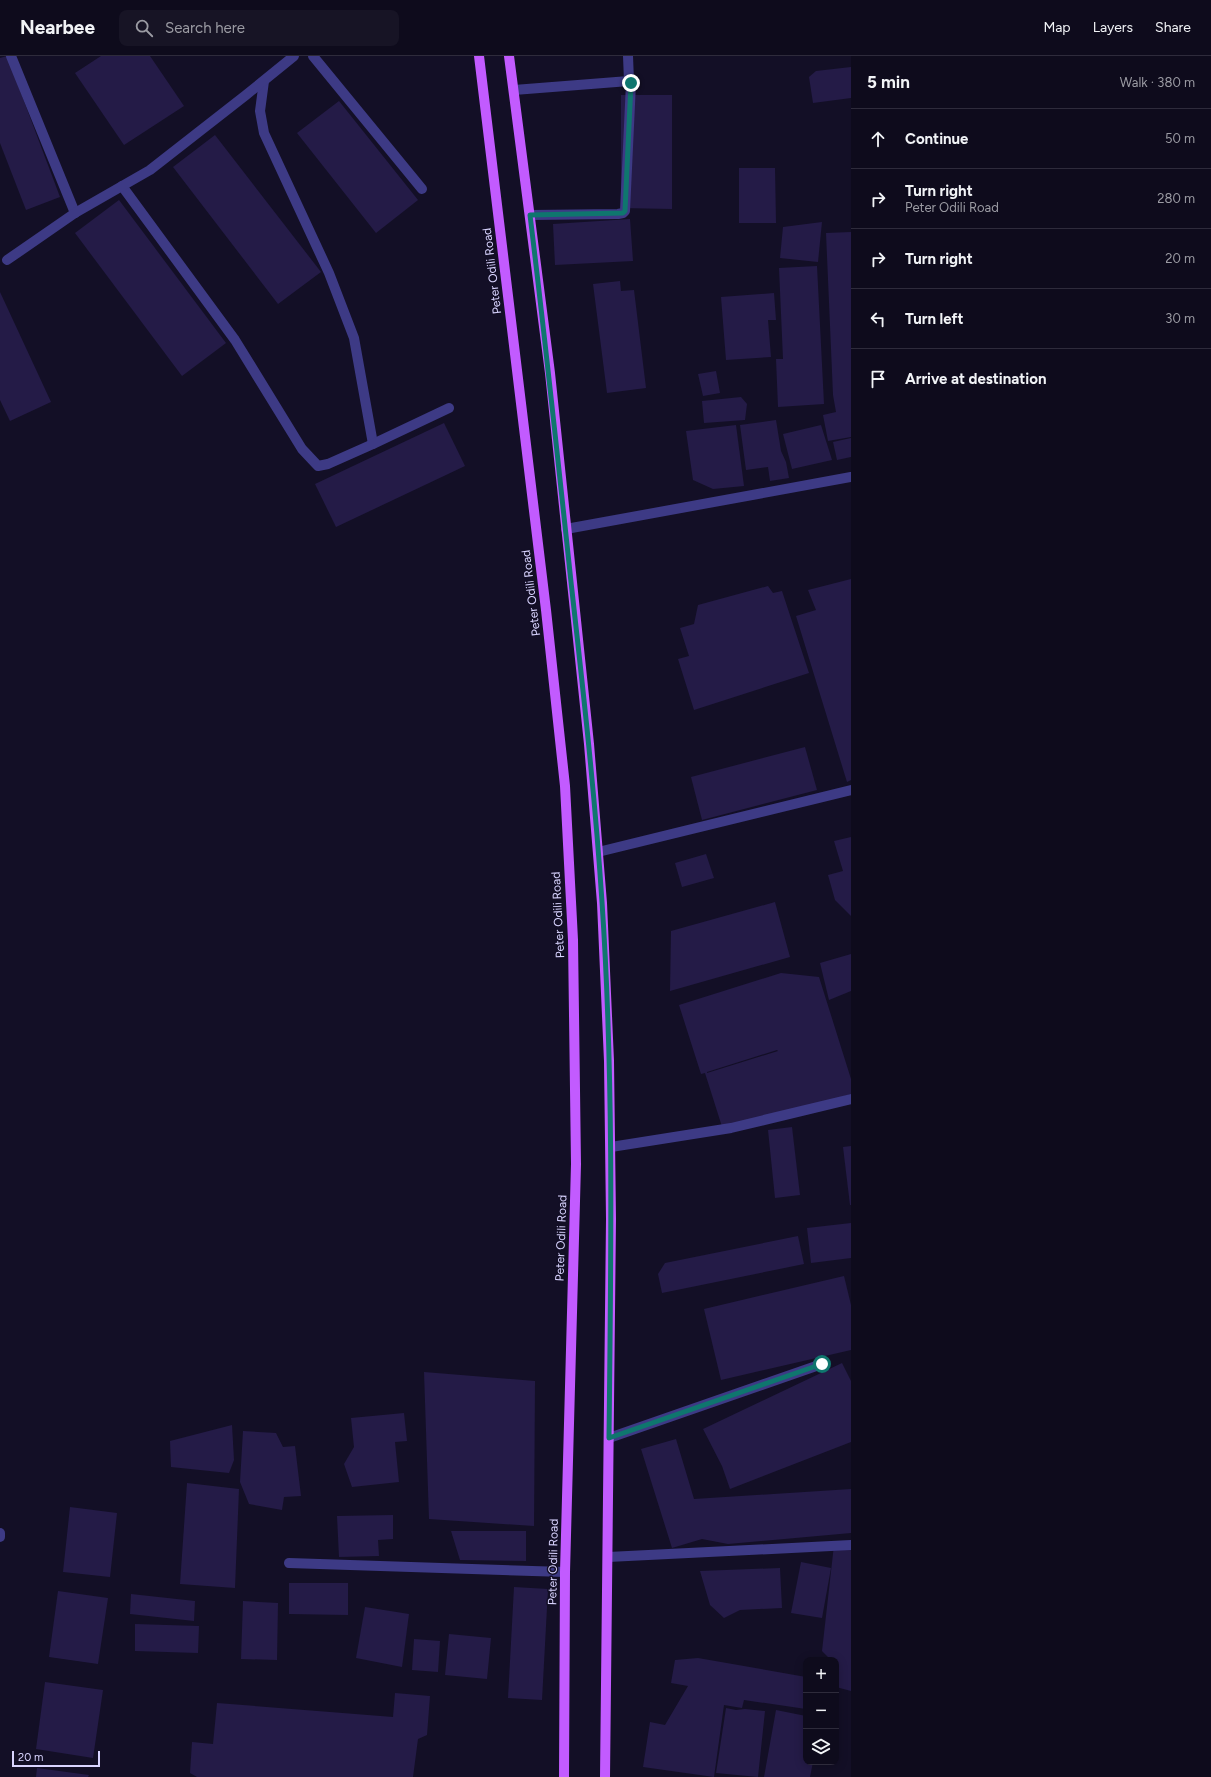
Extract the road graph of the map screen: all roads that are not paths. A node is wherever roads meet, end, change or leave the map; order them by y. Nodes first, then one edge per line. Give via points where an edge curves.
1 (11, 56) edge
2 (294, 56) edge
3 (313, 56) edge
4 (479, 56) edge
5 (509, 56) edge
6 (628, 56) edge
7 (264, 81) junction
8 (628, 81) junction
9 (514, 90) junction
10 (122, 186) junction
11 (422, 189) dead end
12 (75, 212) junction
13 (530, 215) junction
14 (7, 260) dead end
15 (449, 408) dead end
16 (373, 444) junction
17 (851, 477) edge
18 (566, 528) junction
19 (851, 790) edge
20 (598, 852) junction
21 (851, 1099) edge
22 (611, 1148) junction
23 (822, 1364) dead end
24 (609, 1438) junction
25 (0, 1533) edge
26 (0, 1537) edge
27 (851, 1545) edge
28 (608, 1557) junction
29 (289, 1563) dead end
30 (565, 1572) junction
31 (564, 1777) edge
32 (605, 1777) edge

1 - 12 street
2 - 7 street
3 - 11 street
4 - 30 main road, Peter Odili Road via 565,786 573,940 576,1164
5 - 9 main road
6 - 8 street
7 - 10 street via 150,170
7 - 16 street via 260,111 264,133 329,273 354,338
8 - 9 street
8 - 13 street via 631,83 625,211 618,214
9 - 13 main road
10 - 12 street
10 - 16 street via 235,340 309,458 318,466 328,464
12 - 14 street
13 - 18 main road
15 - 16 street
17 - 18 street
18 - 20 main road
19 - 20 street
20 - 22 main road via 610,1061
21 - 22 street via 731,1128
22 - 24 main road
23 - 24 street
24 - 28 main road
25 - 26 street
27 - 28 street
28 - 32 main road
29 - 30 street
30 - 31 main road, Peter Odili Road

